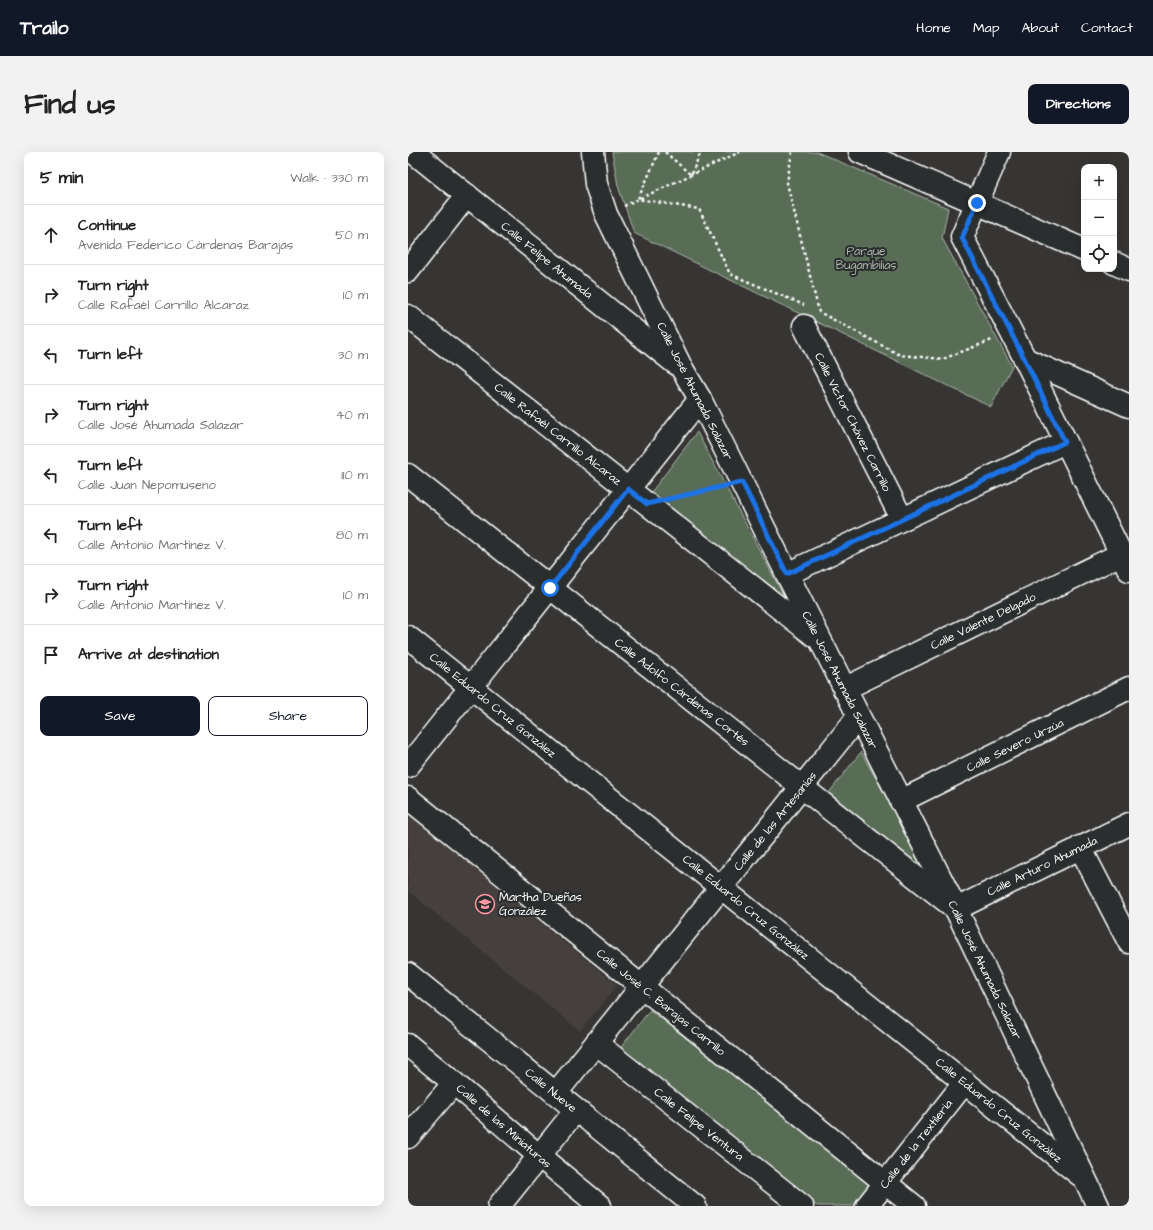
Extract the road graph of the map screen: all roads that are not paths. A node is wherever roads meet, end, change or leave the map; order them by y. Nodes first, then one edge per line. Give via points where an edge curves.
1 (413, 152) edge
2 (592, 152) edge
3 (860, 152) edge
4 (999, 152) edge
5 (467, 195) junction
6 (977, 203) junction
7 (1081, 249) edge
8 (1117, 265) edge
9 (1129, 270) edge
10 (408, 271) edge
11 (810, 313) road end
12 (408, 316) edge
13 (1025, 360) junction
14 (681, 367) junction
15 (700, 399) junction
16 (1129, 406) edge
17 (1065, 442) junction
18 (408, 475) edge
19 (628, 489) junction
20 (902, 519) junction
21 (1125, 562) edge
22 (787, 574) junction
23 (550, 588) junction
24 (408, 636) edge
25 (821, 641) junction
26 (471, 687) junction
27 (844, 688) junction
28 (1129, 688) edge
29 (858, 718) junction
30 (408, 766) edge
31 (802, 787) junction
32 (408, 798) edge
33 (901, 801) junction
34 (1129, 824) edge
35 (1080, 848) junction
36 (721, 888) junction
37 (956, 909) junction
38 (1129, 942) edge
39 (408, 974) edge
40 (642, 986) junction
41 (596, 1043) junction
42 (408, 1045) edge
43 (965, 1082) junction
44 (454, 1083) junction
45 (556, 1093) junction
46 (576, 1110) junction
47 (408, 1138) edge
48 (539, 1156) junction
49 (1084, 1178) junction
50 (886, 1183) junction
51 (499, 1206) edge
52 (600, 1206) edge
53 (695, 1206) edge
54 (802, 1206) edge
55 (867, 1206) edge
56 (914, 1206) edge
57 (1098, 1206) edge

1 - 5 street, Calle Felipe Ahumada
2 - 14 street, Calle José Ahumada Salazar via 596,184 606,214
3 - 6 street
4 - 6 street
5 - 10 street
5 - 14 street, Calle Felipe Ahumada
6 - 7 street
6 - 13 street via 962,238
8 - 9 street
11 - 20 street, Calle Víctor Chávez Carrillo
12 - 19 street, Calle Rafaél Carrillo Alcaraz
13 - 16 street
13 - 17 street
14 - 15 street, Calle José Ahumada Salazar
15 - 19 street
15 - 22 street, Calle José Ahumada Salazar
17 - 20 street
17 - 21 street
18 - 23 street, Calle Adolfo Cárdenas Cortés
19 - 23 street
19 - 25 street, Calle Rafaél Carrillo Alcaraz
20 - 22 street
21 - 27 street, Calle Valente Delgado
22 - 25 street, Calle José Ahumada Salazar
23 - 26 street
23 - 31 street, Calle Adolfo Cárdenas Cortés
24 - 26 street, Calle Eduardo Cruz González
25 - 27 street, Calle José Ahumada Salazar
26 - 30 street
26 - 36 street, Calle Eduardo Cruz González
27 - 29 street, Calle José Ahumada Salazar
28 - 33 street, Calle Severo Urzúa
29 - 31 street, Calle de las Artesanías
29 - 33 street, Calle José Ahumada Salazar
31 - 36 street, Calle de las Artesanías
31 - 37 street, Calle Adolfo Cárdenas Cortés
32 - 40 street, Calle José C. Barajas Carrillo
33 - 37 street, Calle José Ahumada Salazar
34 - 35 street, Calle Arturo Ahumada
35 - 37 street, Calle Arturo Ahumada
35 - 38 street
36 - 40 street, Calle de las Artesanías
36 - 43 street, Calle Eduardo Cruz González
37 - 49 street, Calle José Ahumada Salazar
39 - 45 street, Calle Nueve
40 - 41 street, Calle de las Artesanías
40 - 50 street, Calle José C. Barajas Carrillo
41 - 45 street, Calle de las Artesanías
41 - 54 street, Calle Felipe Ventura
42 - 44 street, Calle de las Miniaturas
43 - 49 street, Calle Eduardo Cruz González
43 - 50 street, Calle de la Textilería
44 - 47 street
44 - 48 street, Calle de las Miniaturas
45 - 46 street, Calle Nueve
46 - 48 street
46 - 53 street, Calle Nueve
48 - 51 street
48 - 52 street, Calle de las Miniaturas
49 - 57 street, Calle José Ahumada Salazar
50 - 55 street, Calle de la Textilería
50 - 56 street, Calle José C. Barajas Carrillo

